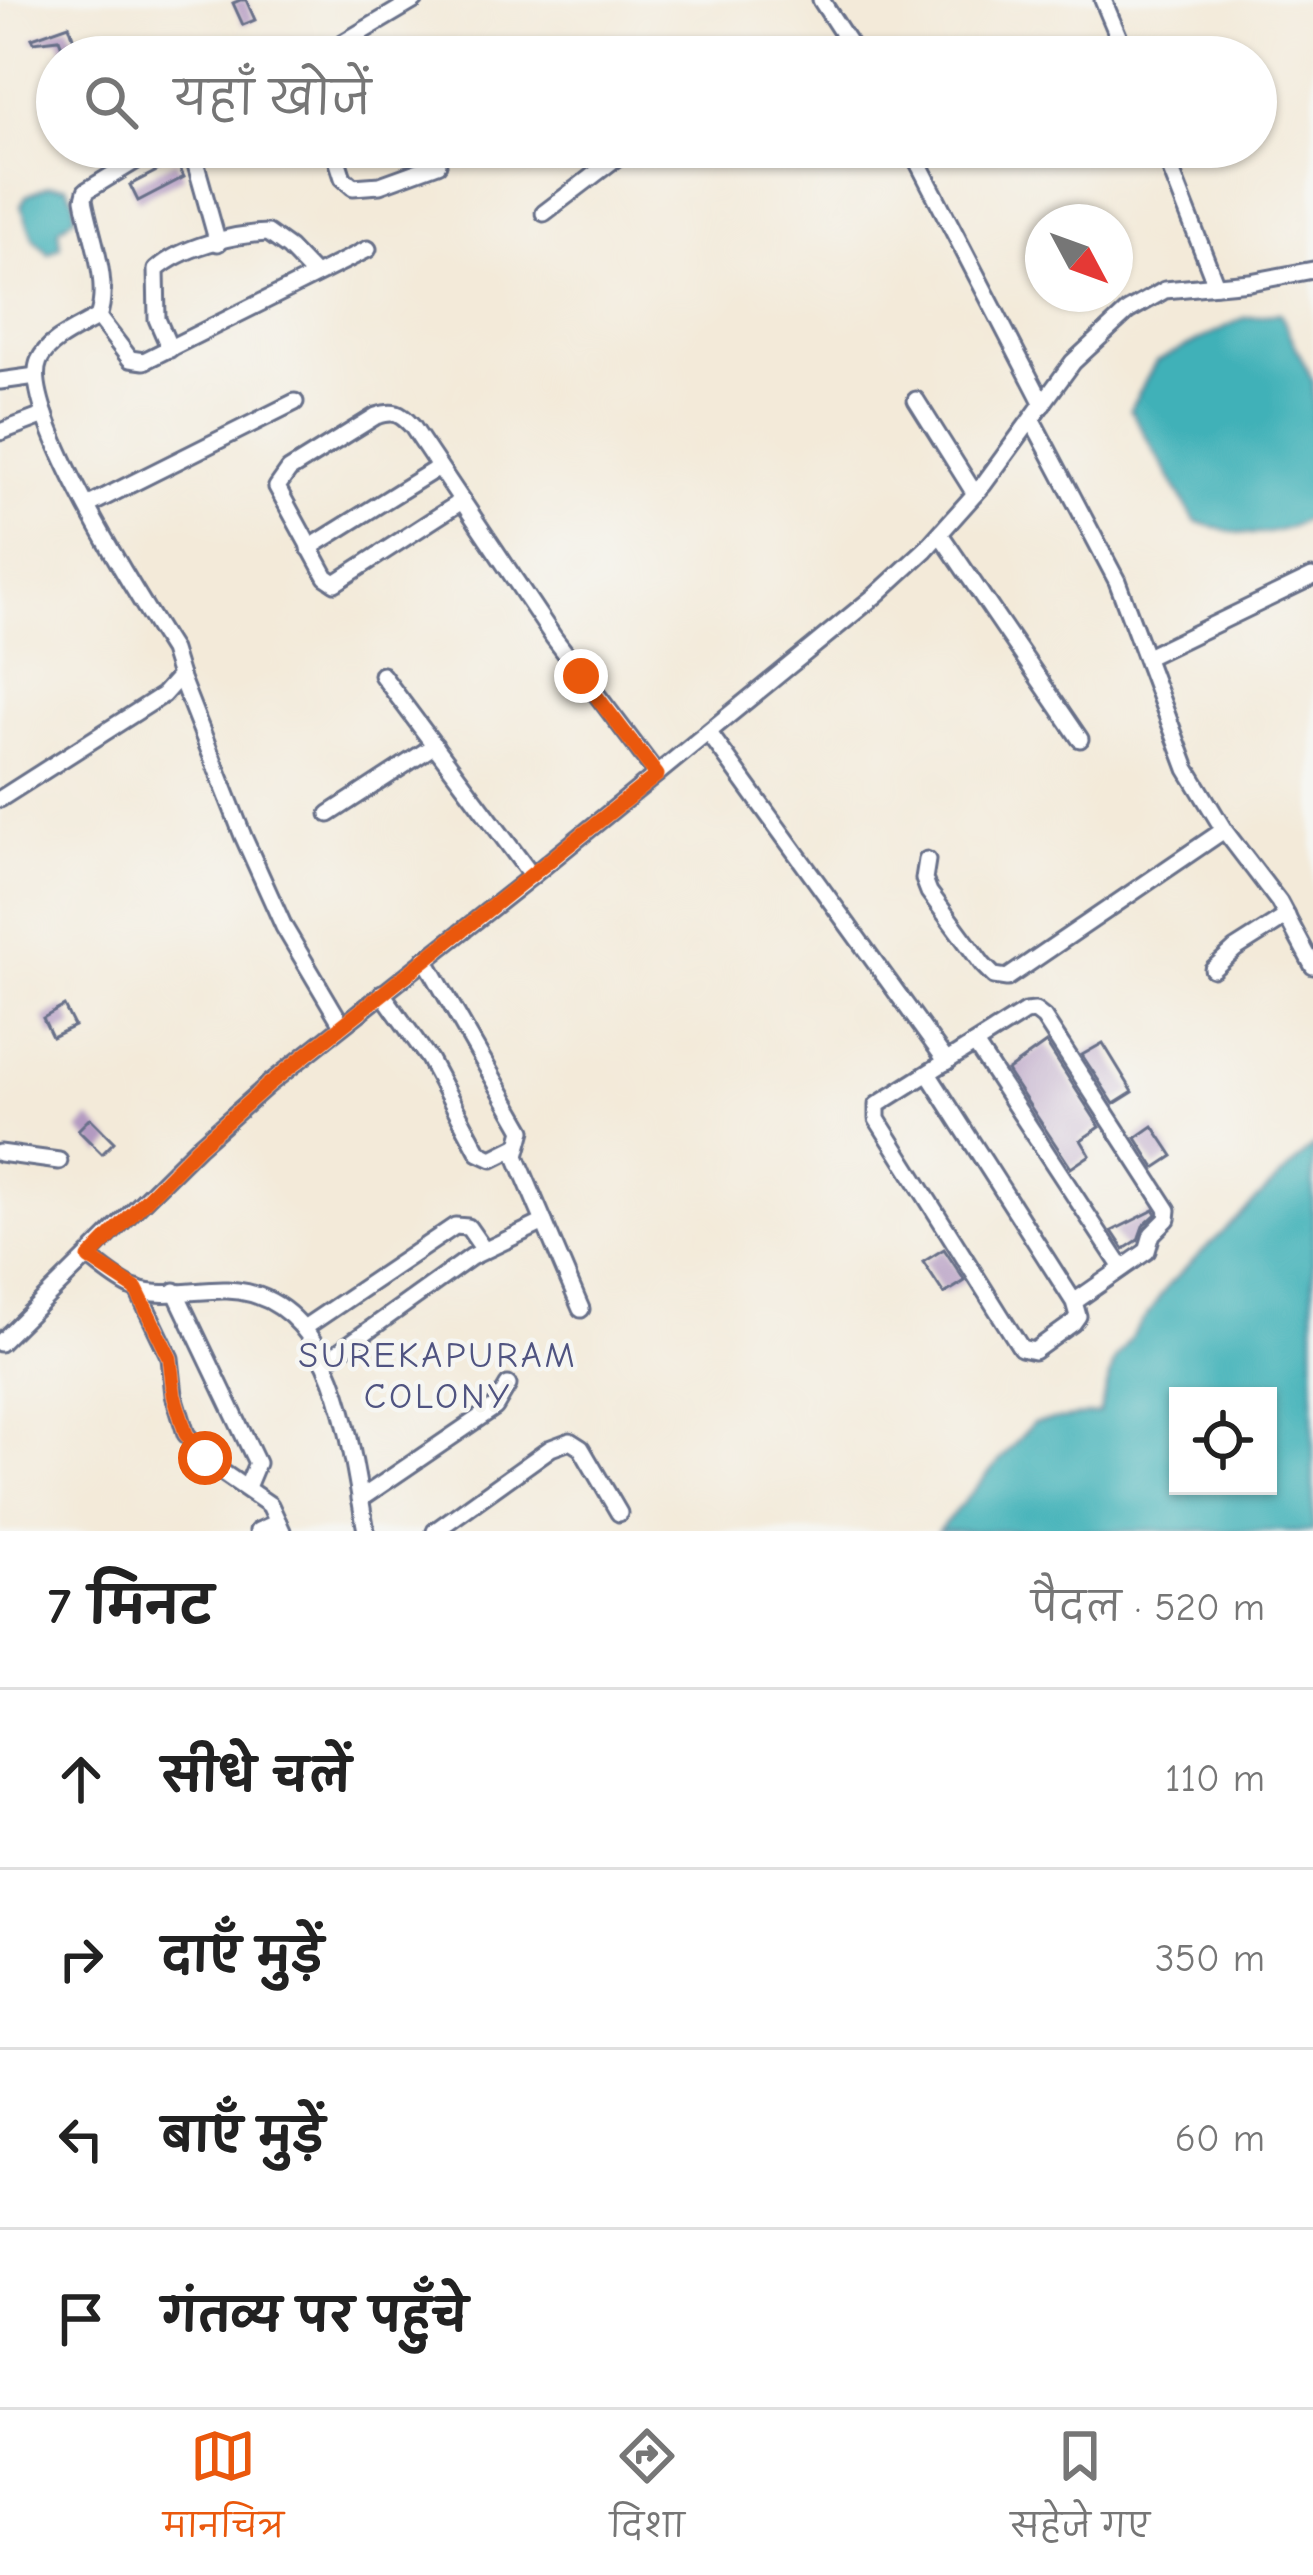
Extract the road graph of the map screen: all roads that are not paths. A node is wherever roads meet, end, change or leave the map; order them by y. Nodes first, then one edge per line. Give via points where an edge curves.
1 (415, 0) edge
2 (821, 0) edge
3 (1103, 0) edge
4 (354, 36) edge
5 (844, 36) edge
6 (1118, 36) edge
7 (124, 168) edge
8 (197, 168) edge
9 (340, 168) edge
10 (427, 168) edge
11 (603, 168) edge
12 (921, 168) edge
13 (1170, 168) edge
14 (544, 213) dead end
15 (218, 243) junction
16 (368, 249) dead end
17 (1313, 270) edge
18 (315, 275) junction
19 (1216, 285) junction
20 (98, 317) junction
21 (170, 349) junction
22 (36, 376) junction
23 (0, 381) edge
24 (916, 400) dead end
25 (295, 402) dead end
26 (1043, 404) junction
27 (45, 415) junction
28 (1032, 419) junction
29 (0, 432) edge
30 (439, 467) junction
31 (975, 494) junction
32 (462, 501) junction
33 (87, 506) junction
34 (940, 534) junction
35 (309, 548) junction
36 (1312, 577) edge
37 (1148, 657) junction
38 (382, 675) dead end
39 (180, 676) junction
40 (709, 733) junction
41 (1080, 739) dead end
42 (435, 745) junction
43 (657, 775) junction
44 (0, 799) edge
45 (329, 814) dead end
46 (1224, 830) junction
47 (928, 860) dead end
48 (532, 877) junction
49 (1287, 916) junction
50 (425, 959) junction
51 (1313, 966) edge
52 (1213, 969) dead end
53 (382, 993) junction
54 (342, 1025) junction
55 (975, 1044) junction
56 (947, 1062) junction
57 (929, 1075) junction
58 (518, 1146) junction
59 (0, 1153) edge
60 (59, 1161) dead end
61 (544, 1222) junction
62 (484, 1250) junction
63 (89, 1258) junction
64 (1122, 1268) junction
65 (136, 1289) junction
66 (175, 1291) junction
67 (1074, 1302) junction
68 (581, 1310) dead end
69 (304, 1328) junction
70 (0, 1343) edge
71 (324, 1362) junction
72 (508, 1385) dead end
73 (247, 1487) junction
74 (360, 1499) junction
75 (619, 1513) dead end
76 (280, 1527) edge
77 (258, 1531) edge
78 (366, 1531) edge
79 (435, 1531) edge

1 - 4 street
2 - 5 street
3 - 6 street
7 - 20 street via 84,199 102,284
8 - 15 street
9 - 10 street via 353,187
11 - 14 street
12 - 26 street
13 - 19 street
15 - 18 street via 268,233
15 - 21 street via 156,270 157,319
16 - 18 street
17 - 19 street
18 - 21 street
19 - 26 street via 1166,290 1128,311 1073,362
20 - 21 street via 136,363
20 - 22 street via 45,351
22 - 23 street
22 - 27 street
24 - 31 street
25 - 33 street
26 - 28 street
27 - 29 street
27 - 33 street
28 - 31 street
28 - 37 street
30 - 32 street
30 - 35 street
30 - 35 street via 412,426 391,411 334,441 277,488
31 - 34 street
32 - 35 street via 335,583
32 - 43 street
33 - 39 street
34 - 40 street
34 - 41 street
36 - 37 street
37 - 46 street via 1174,739
38 - 42 street
39 - 44 street via 163,695
39 - 54 street via 276,909
40 - 43 street
40 - 56 street
42 - 45 street
42 - 48 street
43 - 48 street
46 - 47 street via 1007,978 983,965 929,892
46 - 49 street
48 - 50 street
49 - 51 street
49 - 52 street
50 - 53 street
50 - 58 street via 524,1130
53 - 54 street
53 - 58 street via 429,1059 478,1153 492,1159
54 - 63 street via 198,1147
55 - 56 street
55 - 64 street
55 - 64 street via 1025,1012 1044,1018 1169,1213 1147,1251
56 - 57 street
57 - 67 street
57 - 67 street via 881,1101 875,1114 1017,1343 1034,1351 1073,1323
58 - 61 street
59 - 60 street
61 - 62 street
61 - 68 street
62 - 69 street via 469,1227 455,1226
62 - 71 street
63 - 65 street
63 - 70 street
64 - 67 street
65 - 66 street
65 - 73 street via 170,1358 186,1434
66 - 69 street via 251,1292 278,1302
66 - 73 street via 257,1463
69 - 71 street
71 - 74 street
72 - 74 street via 495,1407
73 - 76 street via 270,1505
74 - 78 street
75 - 79 street via 570,1441
76 - 77 street

